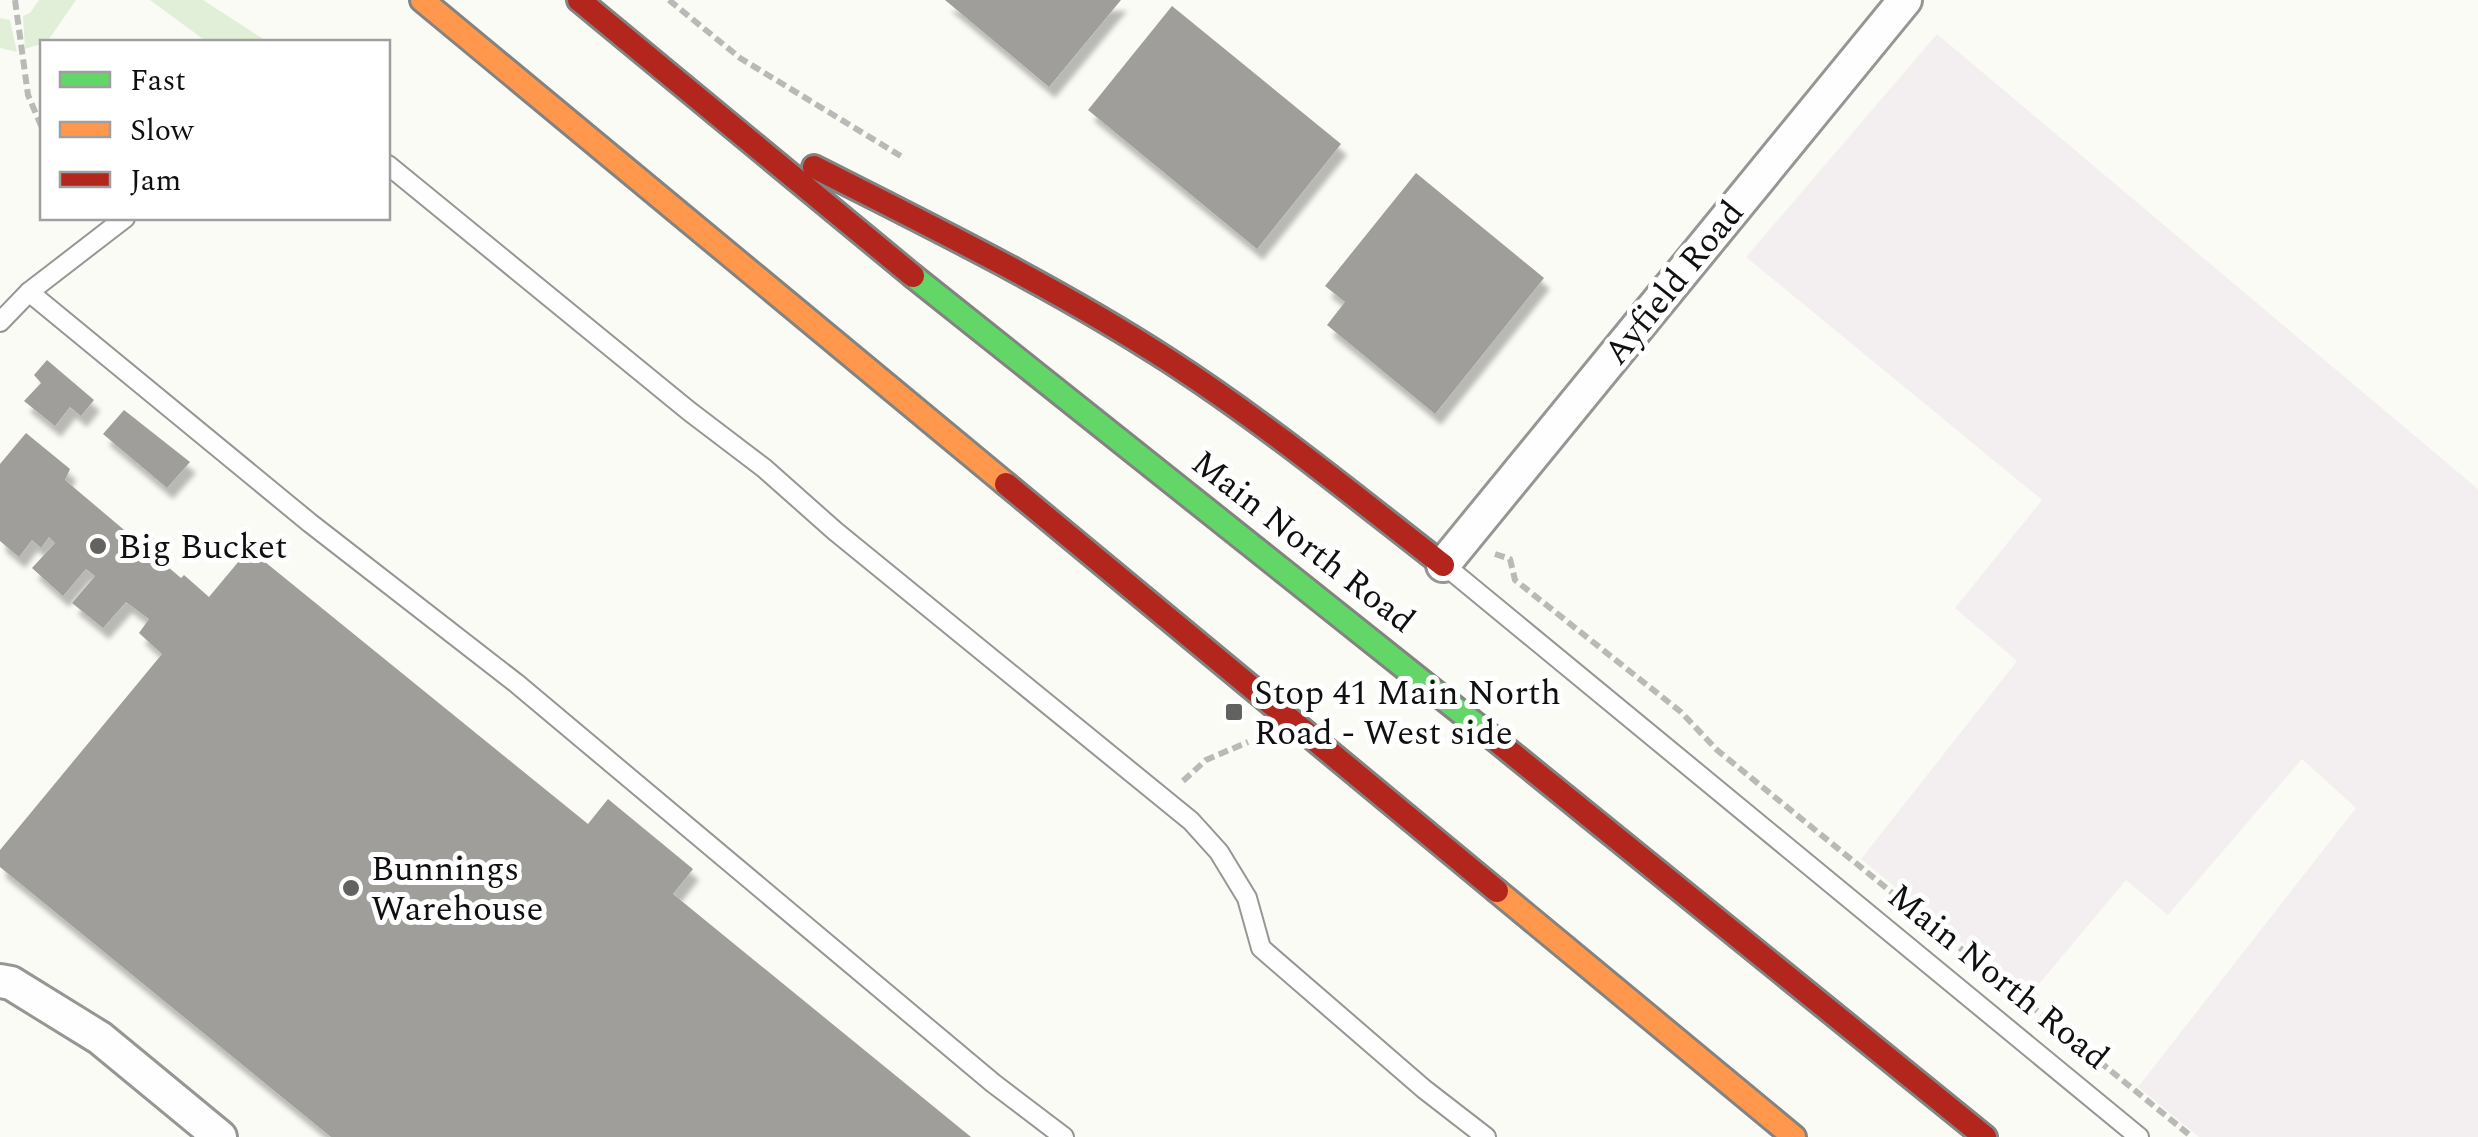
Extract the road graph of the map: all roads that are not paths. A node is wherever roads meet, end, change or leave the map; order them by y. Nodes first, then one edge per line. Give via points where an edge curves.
1 (422, 0) edge
2 (579, 0) edge
3 (1905, 0) edge
4 (727, 123) junction
5 (390, 167) edge
6 (122, 220) edge
7 (29, 292) junction
8 (0, 322) edge
9 (1444, 565) junction
10 (0, 981) edge
11 (220, 1137) edge
12 (1064, 1137) edge
13 (1486, 1137) edge
14 (1794, 1137) edge
15 (1985, 1137) edge
16 (2139, 1137) edge

1 - 14 highway
2 - 4 highway, Main North Road
3 - 9 street, Ayfield Road
4 - 9 highway via 1039,282 1171,362
4 - 15 highway, Main North Road
5 - 13 lane via 1192,822 1220,852 1247,898 1262,948
6 - 7 lane
7 - 8 lane
7 - 12 lane via 516,683
9 - 16 lane, Main North Road
10 - 11 street via 100,1038

